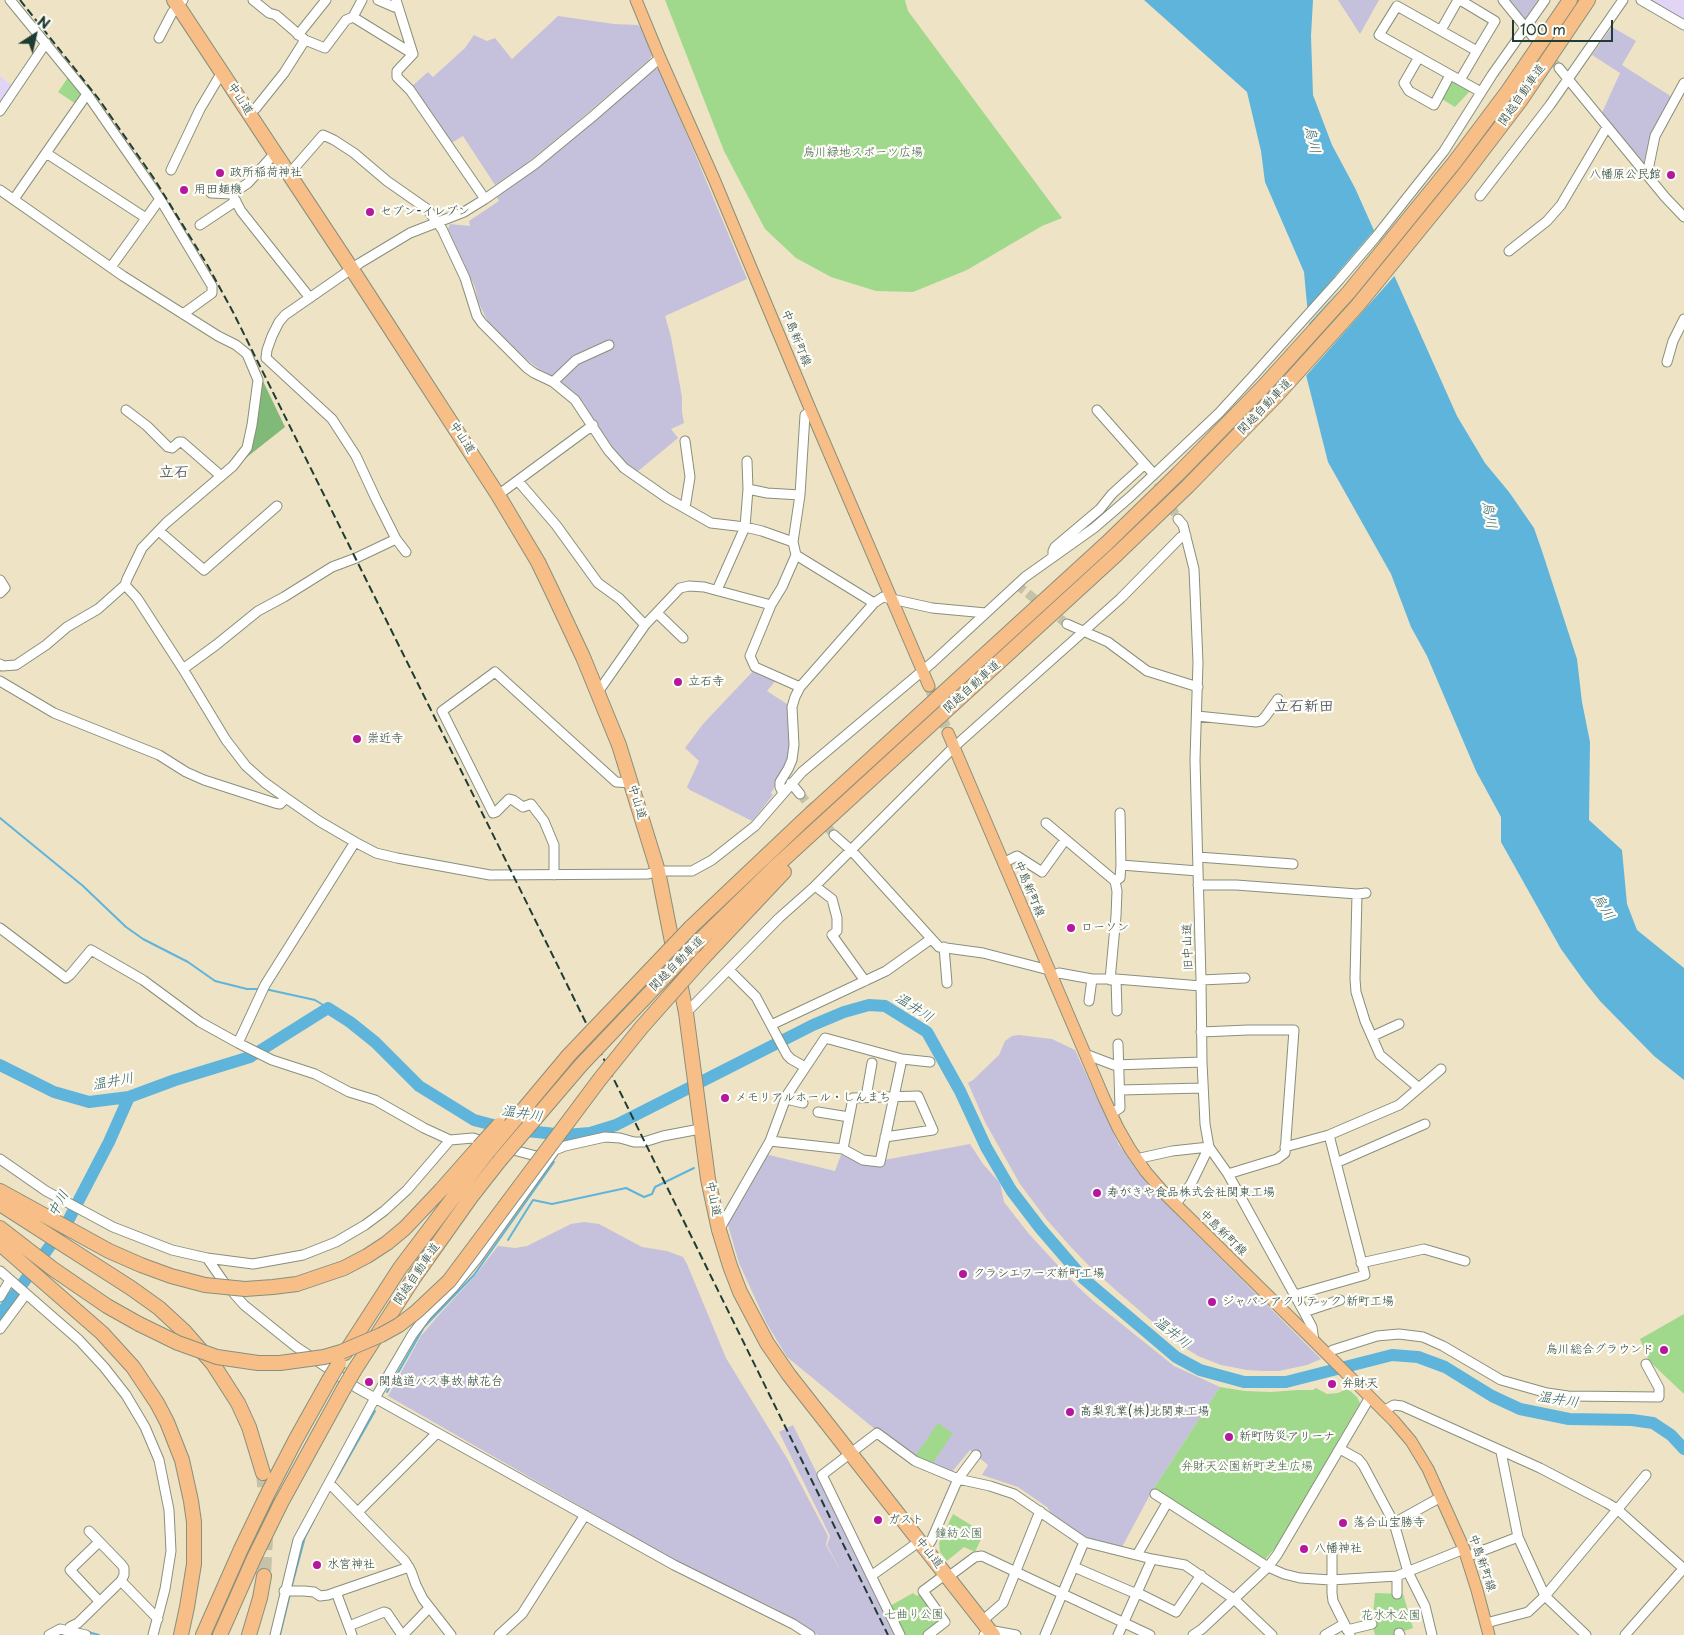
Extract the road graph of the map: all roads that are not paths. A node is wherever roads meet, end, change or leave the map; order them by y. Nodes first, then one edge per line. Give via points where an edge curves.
1 (10, 0) edge
2 (253, 0) edge
3 (326, 0) edge
4 (362, 0) edge
5 (378, 0) edge
6 (636, 0) edge
7 (1459, 0) edge
8 (1503, 0) edge
9 (1545, 0) edge
10 (1570, 0) edge
11 (1588, 0) edge
12 (1623, 0) edge
13 (1641, 0) edge
14 (178, 2) edge
15 (397, 2) edge
16 (353, 17) junction
17 (1684, 25) edge
18 (1526, 28) junction
19 (1441, 30) junction
20 (301, 37) junction
21 (158, 38) dead end
22 (1534, 38) tunnel mouth
23 (46, 43) junction
24 (1477, 51) junction
25 (413, 54) junction
26 (1419, 57) junction
27 (660, 58) junction
28 (1559, 68) tunnel mouth
29 (222, 72) junction
30 (1450, 75) junction
31 (1568, 79) junction
32 (1460, 80) junction
33 (1684, 83) edge
34 (1481, 92) junction
35 (87, 94) junction
36 (0, 111) edge
37 (249, 113) junction
38 (1607, 127) junction
39 (275, 152) junction
40 (46, 153) junction
41 (171, 170) dead end
42 (289, 174) junction
43 (1647, 175) junction
44 (0, 190) edge
45 (211, 194) dead end
46 (1480, 196) dead end
47 (234, 198) junction
48 (14, 199) junction
49 (160, 199) junction
50 (485, 199) junction
51 (1684, 217) edge
52 (146, 218) junction
53 (437, 223) junction
54 (200, 225) dead end
55 (1509, 251) dead end
56 (111, 267) junction
57 (352, 269) junction
58 (310, 298) junction
59 (183, 314) junction
60 (1684, 319) edge
61 (609, 345) dead end
62 (266, 358) junction
63 (1667, 362) dead end
64 (252, 364) junction
65 (552, 382) junction
66 (126, 410) dead end
67 (1097, 410) dead end
68 (811, 411) junction
69 (593, 425) junction
70 (685, 441) dead end
71 (747, 462) dead end
72 (221, 476) junction
73 (518, 481) junction
74 (748, 489) junction
75 (498, 495) junction
76 (800, 495) junction
77 (277, 506) dead end
78 (685, 508) junction
79 (1180, 522) tunnel mouth
80 (745, 527) junction
81 (159, 531) junction
82 (1186, 536) junction
83 (396, 539) junction
84 (793, 542) junction
85 (406, 552) dead end
86 (1117, 554) junction
87 (796, 555) junction
88 (1053, 556) junction
89 (0, 580) edge
90 (125, 585) junction
91 (717, 590) junction
92 (0, 593) edge
93 (891, 599) junction
94 (874, 603) junction
95 (772, 605) junction
96 (657, 613) junction
97 (986, 613) junction
98 (1066, 624) tunnel mouth
99 (645, 625) junction
100 (1083, 632) junction
101 (682, 638) dead end
102 (0, 664) edge
103 (183, 669) junction
104 (922, 670) junction
105 (0, 681) edge
106 (929, 686) tunnel mouth
107 (800, 687) junction
108 (1198, 687) junction
109 (598, 692) junction
110 (1278, 699) dead end
111 (1197, 716) junction
112 (948, 733) tunnel mouth
113 (954, 747) junction
114 (632, 783) junction
115 (791, 783) junction
116 (783, 792) junction
117 (800, 794) tunnel mouth
118 (286, 798) junction
119 (1120, 813) dead end
120 (1046, 823) dead end
121 (834, 835) tunnel mouth
122 (1065, 840) junction
123 (355, 842) junction
124 (851, 850) junction
125 (1198, 858) junction
126 (1004, 863) junction
127 (1293, 864) dead end
128 (1121, 865) junction
129 (658, 871) junction
130 (1198, 871) junction
131 (554, 875) junction
132 (1115, 881) junction
133 (1198, 885) junction
134 (815, 886) junction
135 (0, 928) edge
136 (931, 939) junction
137 (944, 947) junction
138 (729, 970) junction
139 (1050, 973) junction
140 (1245, 978) dead end
141 (1092, 979) junction
142 (1113, 980) junction
143 (865, 981) junction
144 (1201, 983) junction
145 (947, 984) dead end
146 (1089, 1000) dead end
147 (1117, 1011) dead end
148 (686, 1013) junction
149 (1399, 1024) dead end
150 (772, 1026) junction
151 (1201, 1032) junction
152 (1373, 1036) junction
153 (238, 1043) junction
154 (1118, 1044) dead end
155 (1085, 1054) junction
156 (902, 1060) junction
157 (930, 1062) dead end
158 (1202, 1062) junction
159 (872, 1063) dead end
160 (1119, 1065) junction
161 (805, 1067) junction
162 (1441, 1069) dead end
163 (1203, 1088) junction
164 (1419, 1088) junction
165 (1120, 1090) junction
166 (866, 1097) junction
167 (894, 1097) junction
168 (786, 1099) junction
169 (803, 1103) dead end
170 (818, 1112) dead end
171 (1111, 1114) junction
172 (849, 1117) junction
173 (1425, 1124) dead end
174 (700, 1129) junction
175 (1329, 1136) junction
176 (886, 1137) junction
177 (450, 1140) junction
178 (770, 1141) junction
179 (1209, 1147) junction
180 (1285, 1147) junction
181 (843, 1149) junction
182 (483, 1150) junction
183 (555, 1150) junction
184 (1136, 1159) junction
185 (0, 1160) edge
186 (1336, 1163) junction
187 (1228, 1174) junction
188 (0, 1190) edge
189 (0, 1204) edge
190 (1175, 1205) junction
191 (0, 1228) edge
192 (719, 1230) junction
193 (0, 1244) edge
194 (207, 1258) junction
195 (1464, 1261) dead end
196 (1361, 1263) junction
197 (0, 1271) edge
198 (12, 1281) junction
199 (25, 1292) junction
200 (1294, 1295) junction
201 (0, 1297) edge
202 (1340, 1300) dead end
203 (1304, 1312) junction
204 (0, 1329) edge
205 (1314, 1341) junction
206 (1329, 1356) junction
207 (1646, 1364) dead end
208 (350, 1389) junction
209 (1370, 1397) junction
210 (375, 1398) junction
211 (1383, 1410) junction
212 (437, 1433) junction
213 (1340, 1449) junction
214 (1501, 1452) junction
215 (850, 1454) junction
216 (976, 1455) dead end
217 (263, 1473) tunnel mouth
218 (1646, 1475) dead end
219 (958, 1479) junction
220 (329, 1483) junction
221 (1154, 1494) dead end
222 (1441, 1497) junction
223 (1167, 1503) junction
224 (1617, 1509) junction
225 (1040, 1511) junction
226 (358, 1512) junction
227 (585, 1515) junction
228 (1394, 1523) junction
229 (89, 1531) dead end
230 (1518, 1537) junction
231 (99, 1542) junction
232 (1084, 1542) junction
233 (923, 1545) junction
234 (1332, 1551) dead end
235 (1465, 1553) junction
236 (1137, 1555) junction
237 (1152, 1559) junction
238 (409, 1567) junction
239 (1074, 1567) junction
240 (1268, 1567) junction
241 (1684, 1569) edge
242 (1408, 1572) junction
243 (1015, 1573) junction
244 (264, 1576) tunnel mouth
245 (871, 1576) junction
246 (947, 1576) junction
247 (1201, 1576) junction
248 (1396, 1576) junction
249 (1332, 1580) junction
250 (121, 1581) junction
251 (289, 1591) junction
252 (336, 1592) junction
253 (1136, 1592) junction
254 (1062, 1594) junction
255 (1397, 1594) dead end
256 (1545, 1596) junction
257 (1234, 1599) junction
258 (99, 1601) junction
259 (429, 1608) junction
260 (158, 1619) junction
261 (1124, 1622) junction
262 (1372, 1624) dead end
263 (987, 1630) edge
264 (1347, 1630) edge
265 (350, 1631) edge
266 (1486, 1632) edge
267 (69, 1633) edge
268 (932, 1634) edge
269 (50, 1635) edge
270 (86, 1635) edge
271 (153, 1635) edge
272 (181, 1635) edge
273 (203, 1635) edge
274 (220, 1635) edge
275 (249, 1635) edge
276 (274, 1635) edge
277 (403, 1635) edge
278 (450, 1635) edge
279 (498, 1635) edge
280 (809, 1635) edge
281 (900, 1635) edge
282 (1016, 1635) edge
283 (1045, 1635) edge
284 (1118, 1635) edge
285 (1150, 1635) edge
286 (1193, 1635) edge
287 (1272, 1635) edge
288 (1325, 1635) edge
289 (1432, 1635) edge
290 (1586, 1635) edge
291 (1625, 1635) edge

1 - 23 street
2 - 20 street
3 - 20 street
4 - 16 street
5 - 15 street via 394,7
6 - 27 main road, 中島新町線
7 - 19 street
7 - 24 street via 1495,21
8 - 18 street
9 - 18 street
10 - 182 highway, 関越自動車道, bridge via 1454,163 1301,346 1178,474 691,927 582,1036
11 - 86 highway, 関越自動車道 via 1520,101 1464,176 1358,305 1275,397
12 - 31 street
13 - 17 street
14 - 21 street
14 - 29 highway, 中山道
15 - 25 street
16 - 20 street via 346,20 325,48
16 - 25 street
18 - 22 street
18 - 34 street
19 - 24 street
19 - 26 street via 1397,6 1379,35
20 - 37 street via 284,73
23 - 35 street
23 - 36 street
24 - 32 street
25 - 50 street via 397,72 397,77 410,90
26 - 30 street
26 - 30 street via 1404,83 1408,91 1434,105
27 - 50 street via 542,158
27 - 68 main road, 中島新町線
28 - 31 street
29 - 37 highway, 中山道
29 - 41 street
30 - 32 street
31 - 38 street
31 - 46 street
32 - 34 street
33 - 43 street via 1655,136
34 - 88 street via 1444,151 1310,314 1168,461 1094,528
35 - 40 street
35 - 49 street
37 - 39 highway, 中山道
38 - 43 street
38 - 55 street via 1561,204 1547,221
39 - 42 highway, 中山道
39 - 47 street
40 - 48 street
40 - 52 street
42 - 53 street via 323,135 354,153 427,209
42 - 57 highway, 中山道
43 - 51 street
44 - 48 street
45 - 47 street
47 - 54 street
47 - 58 street via 240,211
48 - 56 street
49 - 52 street
49 - 59 street via 212,286 212,293
50 - 53 street
52 - 56 street
53 - 57 street via 410,233
53 - 65 street via 465,278 482,323 527,368
56 - 59 street
57 - 58 street
57 - 75 highway, 中山道
58 - 62 street via 279,322 266,350
59 - 64 street via 236,345 247,354
60 - 63 street via 1672,341
61 - 65 street via 576,360
62 - 64 street
62 - 83 street via 332,420 356,456
64 - 72 street via 258,380 247,448
65 - 69 street via 575,400
66 - 72 street via 168,447 182,442
67 - 88 street via 1148,468 1112,494 1100,509 1055,547
68 - 76 street via 805,415
68 - 93 main road, 中島新町線
69 - 73 street
69 - 78 street via 624,468
70 - 78 street via 690,477
71 - 74 street
72 - 81 street
73 - 75 street
73 - 99 street via 556,525 598,583 620,598
74 - 76 street
74 - 80 street
75 - 109 highway, 中山道 via 552,591
76 - 84 street
77 - 81 street via 204,570
78 - 80 street via 711,523
79 - 82 street, 旧中山道
80 - 84 street
80 - 91 street
81 - 90 street via 142,548
82 - 100 street via 1181,537
82 - 108 street, 旧中山道 via 1194,569
83 - 85 street
83 - 103 street via 332,567 258,611
84 - 87 street
86 - 191 highway, bridge via 1032,640 777,878 641,1028 449,1281 398,1325 360,1345 324,1357 258,1363 217,1356 196,1350 107,1306
86 - 208 highway, 関越自動車道, bridge via 773,869 581,1065 471,1197 354,1371
87 - 94 street
87 - 95 street
88 - 97 street
89 - 92 street via 5,588
90 - 102 street via 98,609 67,627 16,665
90 - 103 street
91 - 95 street
91 - 96 street via 680,588
93 - 94 street via 883,597
93 - 97 street via 932,608
93 - 104 main road, 中島新町線
94 - 107 street
95 - 107 street via 750,656 755,667
96 - 99 street
96 - 101 street
97 - 104 street
98 - 100 street
99 - 109 street
100 - 108 street via 1108,642 1147,671
100 - 113 street
103 - 118 street via 226,740 246,766
104 - 106 main road, 中島新町線
104 - 115 street
105 - 118 street via 54,713 159,754 202,779 280,804
107 - 116 street via 792,706 794,745 792,760 780,782
108 - 111 street, 旧中山道
109 - 114 highway, 中山道
110 - 111 street via 1261,721
111 - 125 street, 旧中山道
112 - 113 main road, 中島新町線
113 - 124 street
113 - 126 main road, 中島新町線
114 - 129 highway, 中山道
114 - 131 street via 616,782 495,672 442,710 492,813 509,799 523,807 531,804 544,821 554,845
115 - 116 street
115 - 117 street
116 - 129 street via 759,822 712,860 692,871
118 - 123 street
119 - 128 street
120 - 122 street
121 - 124 street
122 - 126 street via 1042,872 1017,856
122 - 132 street
123 - 131 street via 397,858 490,875
123 - 153 street via 265,985
124 - 134 street
124 - 136 street
125 - 127 street
125 - 130 street, 旧中山道
126 - 139 main road, 中島新町線
128 - 130 street
128 - 132 street via 1120,878
129 - 131 street via 648,874
129 - 148 highway, 中山道
130 - 133 street, 旧中山道
132 - 142 street
133 - 144 street, 旧中山道
133 - 152 street via 1362,894 1356,992
134 - 138 street
134 - 143 street via 832,899 837,932 832,935
135 - 153 street via 66,978 90,950 143,980 200,1022
136 - 137 street
136 - 143 street via 886,971
137 - 139 street via 983,953
137 - 145 street
138 - 148 street
138 - 150 street via 756,998
139 - 141 street
139 - 155 main road, 中島新町線
140 - 144 street
141 - 142 street
141 - 146 street
142 - 144 street
142 - 147 street
143 - 150 street
144 - 151 street, 旧中山道
148 - 174 highway, 中山道
149 - 152 street
150 - 161 street via 791,1059
151 - 158 street, 旧中山道
151 - 180 street via 1294,1030
152 - 164 street via 1380,1056
153 - 177 street via 272,1060 315,1074 349,1092 375,1100
154 - 160 street
155 - 160 street
155 - 171 main road, 中島新町線
156 - 157 street
156 - 161 street via 825,1038
156 - 167 street
158 - 160 street
158 - 163 street, 旧中山道
159 - 166 street
160 - 165 street
161 - 168 street
162 - 164 street
163 - 165 street
163 - 179 street, 旧中山道
164 - 175 street via 1399,1105
165 - 171 street via 1120,1108
166 - 167 street
166 - 172 street via 853,1098
167 - 176 street
167 - 176 street via 918,1096 933,1130
168 - 169 street
168 - 178 street
170 - 172 street
171 - 184 main road, 中島新町線
172 - 181 street
173 - 186 street
174 - 183 street via 644,1142 605,1137
174 - 192 highway, 中山道
175 - 180 street
175 - 186 street
176 - 181 street via 880,1162 863,1160
177 - 183 street via 473,1138 536,1156
177 - 194 street via 407,1190 365,1225 336,1242 302,1255 253,1264
178 - 181 street
178 - 192 street
179 - 184 street
179 - 187 street, 旧中山道
179 - 190 street via 1191,1184
180 - 187 street via 1285,1153 1277,1160
182 - 188 highway, bridge via 387,1243 344,1268 297,1284 273,1288 205,1285 171,1276 108,1251
182 - 273 highway, 関越自動車道, bridge via 400,1268 329,1380 268,1494
183 - 210 street via 477,1259 412,1335
184 - 190 main road, 中島新町線
185 - 194 street via 46,1191 114,1227 172,1250
186 - 196 street
187 - 200 street, 旧中山道
189 - 217 highway via 131,1288 185,1332 213,1364 238,1403
190 - 205 main road, 中島新町線
192 - 215 highway, 中山道 via 740,1292 767,1344
193 - 272 highway via 112,1344 133,1367 168,1422 182,1460 194,1522 194,1564
194 - 208 street via 244,1304
195 - 196 street via 1424,1249
196 - 200 street via 1365,1275
197 - 198 street
198 - 199 street
198 - 201 street
199 - 204 street
199 - 260 street via 104,1367 145,1427 159,1460 172,1534 171,1556
200 - 203 street, 旧中山道
202 - 203 street
203 - 205 street, 旧中山道 via 1312,1327
205 - 206 main road, 中島新町線
206 - 207 street via 1333,1350 1377,1336 1399,1334 1423,1337 1501,1380 1547,1393 1659,1396 1659,1388
206 - 209 main road, 中島新町線
208 - 210 street
208 - 274 highway via 281,1504
209 - 211 main road, 中島新町線
209 - 213 street
210 - 212 street
210 - 220 street
211 - 214 street via 1394,1405 1402,1406
211 - 222 main road, 中島新町線 via 1418,1451
212 - 226 street
212 - 227 street
213 - 228 street via 1363,1465
213 - 240 street via 1284,1546
214 - 224 street via 1540,1468
214 - 230 street
215 - 219 street via 877,1433 915,1460
215 - 233 highway, 中山道
215 - 245 street via 822,1475
216 - 219 street
218 - 224 street
219 - 225 street via 1014,1494
219 - 233 street via 931,1541
220 - 226 street
220 - 251 street via 298,1540
221 - 223 street
222 - 228 street
222 - 235 main road, 中島新町線
223 - 236 street
223 - 240 street
224 - 241 street
224 - 256 street
225 - 232 street
225 - 243 street
226 - 238 street
227 - 279 street via 522,1614
227 - 280 street
228 - 242 street
229 - 231 street
230 - 235 street
230 - 256 street
231 - 250 street via 124,1568
231 - 258 street via 70,1570
232 - 236 street
232 - 239 street
233 - 245 street
233 - 246 highway, 中山道
234 - 249 street
235 - 242 street
235 - 266 main road, 中島新町線
236 - 237 street
237 - 247 street via 1185,1565
237 - 253 street
238 - 252 street
238 - 259 street
239 - 253 street
239 - 254 street
240 - 249 street via 1300,1578
240 - 257 street
241 - 291 street
242 - 248 street
242 - 289 street via 1425,1606
243 - 246 street via 979,1556
243 - 254 street
243 - 263 street
244 - 275 highway
245 - 281 street
246 - 263 highway, 中山道
246 - 268 street via 923,1591 945,1622
247 - 253 street via 1176,1612
247 - 257 street
248 - 249 street
248 - 255 street
249 - 264 street via 1333,1601
250 - 258 street
250 - 260 street
251 - 252 street via 314,1592 320,1596
251 - 276 street
252 - 265 street
253 - 261 street
254 - 261 street
254 - 283 street
256 - 266 street via 1528,1612
256 - 290 street
257 - 286 street
257 - 287 street
258 - 267 street via 78,1624 70,1627
259 - 277 street
259 - 278 street
260 - 271 street
261 - 284 street
261 - 285 street
262 - 264 street
263 - 282 street
264 - 288 street
265 - 277 street via 384,1612
267 - 269 street via 60,1629
267 - 270 street

